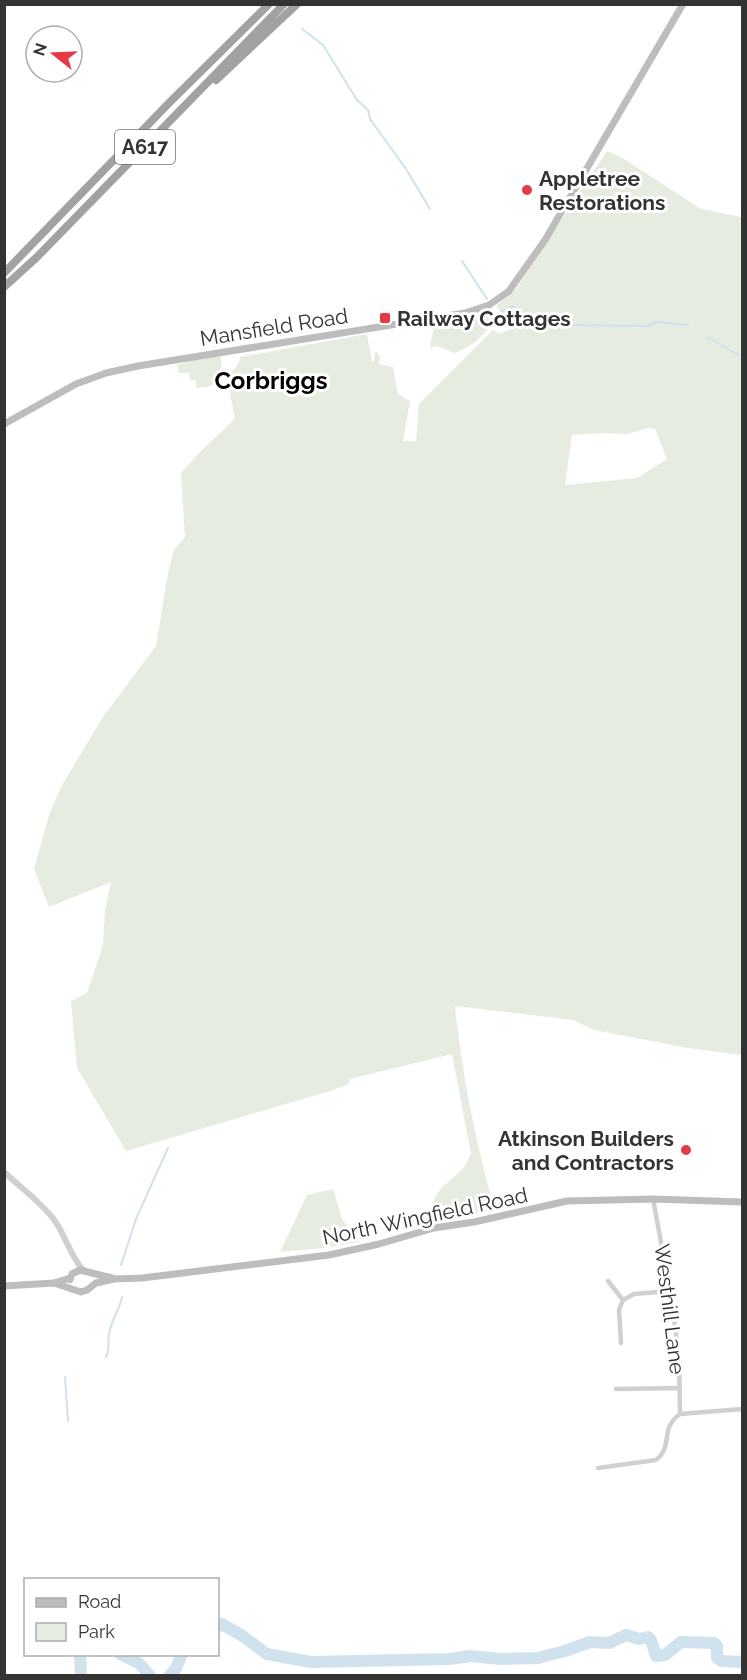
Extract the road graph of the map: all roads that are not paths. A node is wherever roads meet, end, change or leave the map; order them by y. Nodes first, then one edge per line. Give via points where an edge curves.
1 (267, 4) edge
2 (284, 4) edge
3 (297, 4) edge
4 (683, 4) edge
5 (202, 89) junction
6 (4, 273) edge
7 (4, 287) edge
8 (4, 424) edge
9 (4, 1172) edge
10 (653, 1199) junction
11 (742, 1202) edge
12 (74, 1257) junction
13 (86, 1271) junction
14 (71, 1276) junction
15 (114, 1279) junction
16 (608, 1281) dead end
17 (54, 1283) junction
18 (92, 1285) junction
19 (4, 1286) edge
20 (74, 1290) junction
21 (670, 1291) junction
22 (623, 1300) junction
23 (621, 1343) dead end
24 (680, 1388) junction
25 (616, 1389) dead end
26 (742, 1409) edge
27 (680, 1413) junction
28 (598, 1468) dead end

1 - 6 highway, A617
2 - 5 highway, A617
3 - 5 highway via 222,76
4 - 8 main road, Mansfield Road via 545,240 520,278 499,299 465,313 106,373 68,387
5 - 7 highway, A617
9 - 12 street via 53,1219
10 - 11 main road, North Wingfield Road
10 - 15 main road, North Wingfield Road via 567,1202 329,1254
10 - 21 street, Westhill Lane
12 - 13 street
12 - 14 street
13 - 14 main road via 77,1270
13 - 15 main road, North Wingfield Road
13 - 18 main road
14 - 17 main road
14 - 20 main road
15 - 18 main road, North Wingfield Road
16 - 22 street
17 - 19 main road
17 - 20 main road
18 - 20 main road via 84,1292
21 - 22 street via 634,1294
21 - 24 street, Westhill Lane via 680,1356
22 - 23 street via 619,1310
24 - 25 street
24 - 27 street, Westhill Lane
26 - 27 street
27 - 28 street, Westhill Lane via 667,1428 666,1445 656,1460

